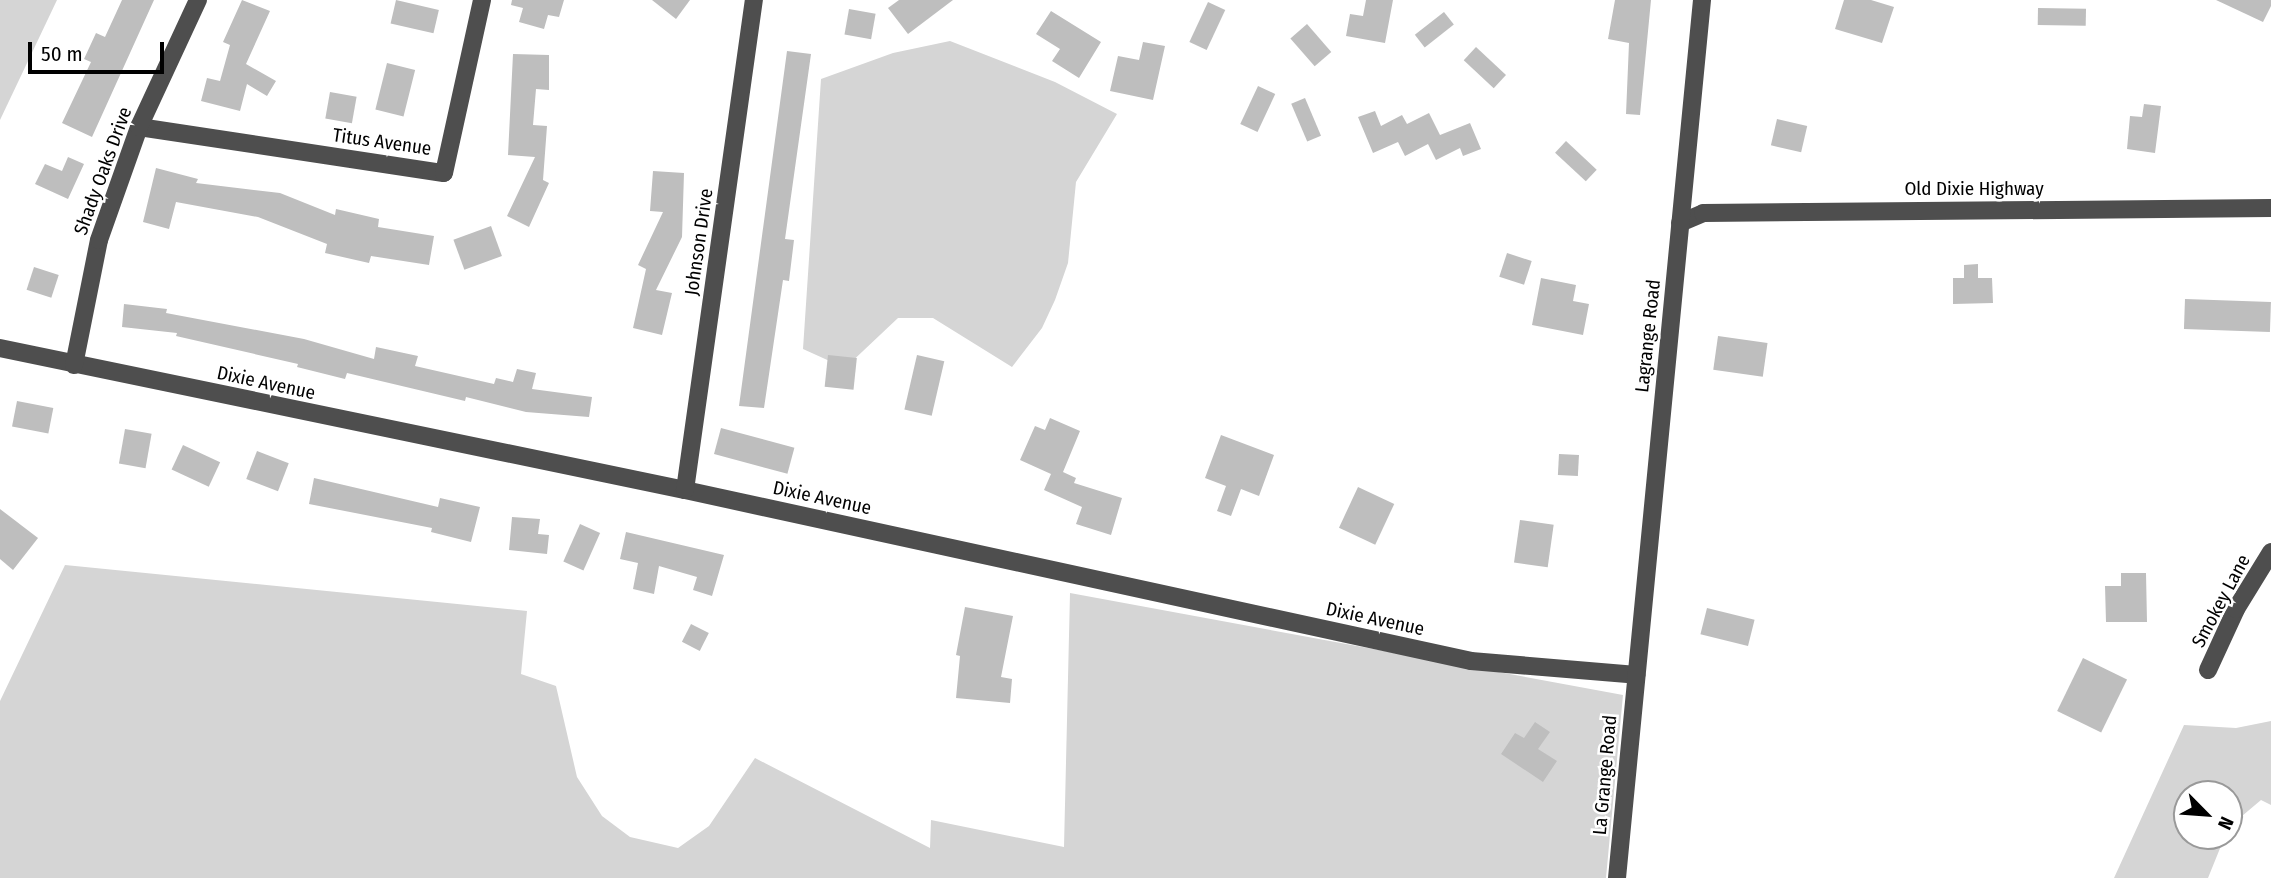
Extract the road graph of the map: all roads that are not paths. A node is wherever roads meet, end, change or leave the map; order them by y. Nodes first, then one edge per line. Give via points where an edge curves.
1 (198, 0) edge
2 (482, 0) edge
3 (754, 0) edge
4 (1702, 0) edge
5 (139, 127) junction
6 (2271, 208) edge
7 (1680, 223) junction
8 (0, 348) edge
9 (74, 365) junction
10 (685, 489) junction
11 (2271, 552) edge
12 (2208, 670) dead end
13 (1636, 675) junction
14 (1617, 878) edge

1 - 5 street, Shady Oaks Drive
2 - 5 street, Titus Avenue via 444,173
3 - 10 street, Johnson Drive
4 - 7 street, Lagrange Road
5 - 9 street, Shady Oaks Drive via 99,240
6 - 7 street, Old Dixie Highway via 1717,213
7 - 13 street, Lagrange Road
8 - 9 street, Dixie Avenue
9 - 10 street, Dixie Avenue
10 - 13 street, Dixie Avenue via 1472,661
11 - 12 street, Smokey Lane via 2236,609
13 - 14 street, La Grange Road

